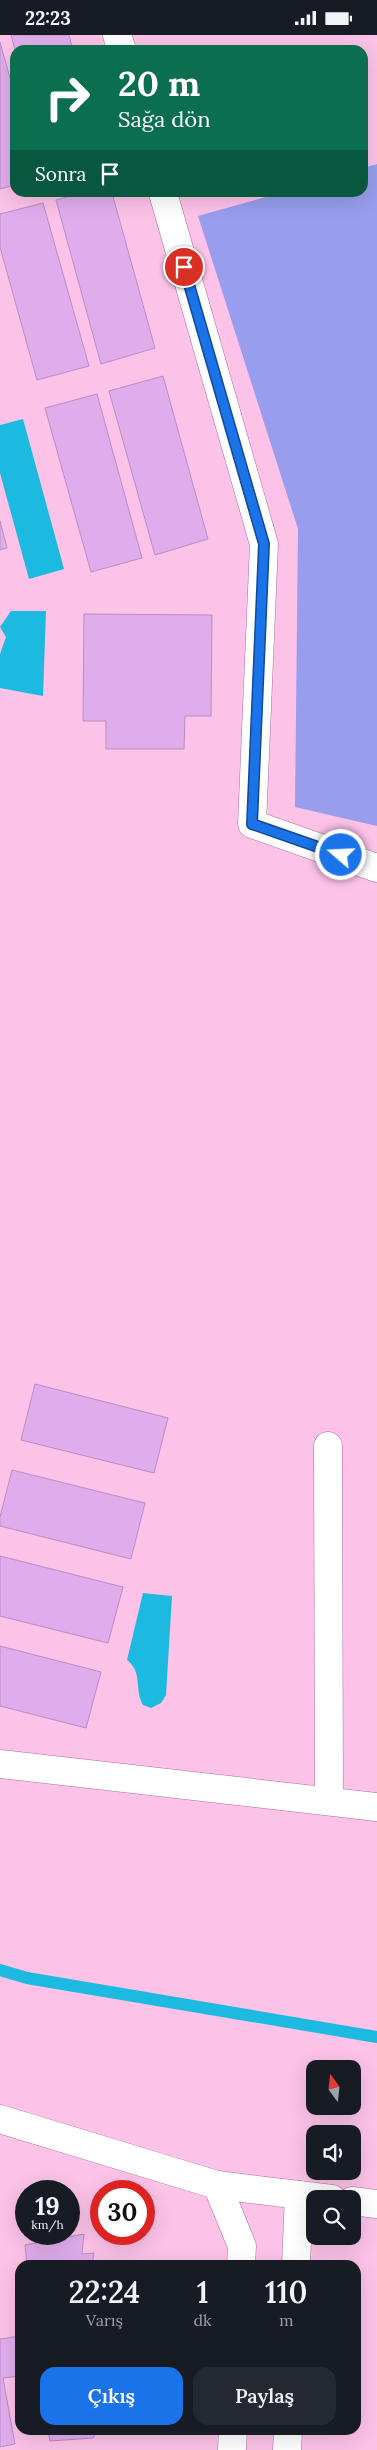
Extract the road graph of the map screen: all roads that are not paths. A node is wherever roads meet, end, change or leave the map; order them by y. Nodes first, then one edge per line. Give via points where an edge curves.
1 (164, 197) edge
2 (377, 867) edge
3 (328, 1446) dead end
4 (0, 1764) edge
5 (329, 1801) junction
6 (377, 1807) edge
7 (0, 2119) edge
8 (217, 2185) junction
9 (299, 2195) junction
10 (306, 2196) edge
11 (361, 2202) edge
12 (377, 2204) edge
13 (241, 2260) edge
14 (296, 2260) edge
15 (233, 2435) edge
16 (288, 2435) edge
17 (232, 2450) edge
18 (287, 2450) edge

1 - 2 street via 264,544 252,824
3 - 5 street
4 - 5 street
5 - 6 street
7 - 8 street
8 - 9 street
8 - 13 street via 242,2246
9 - 10 street
9 - 14 street
11 - 12 street
15 - 17 street
16 - 18 street

